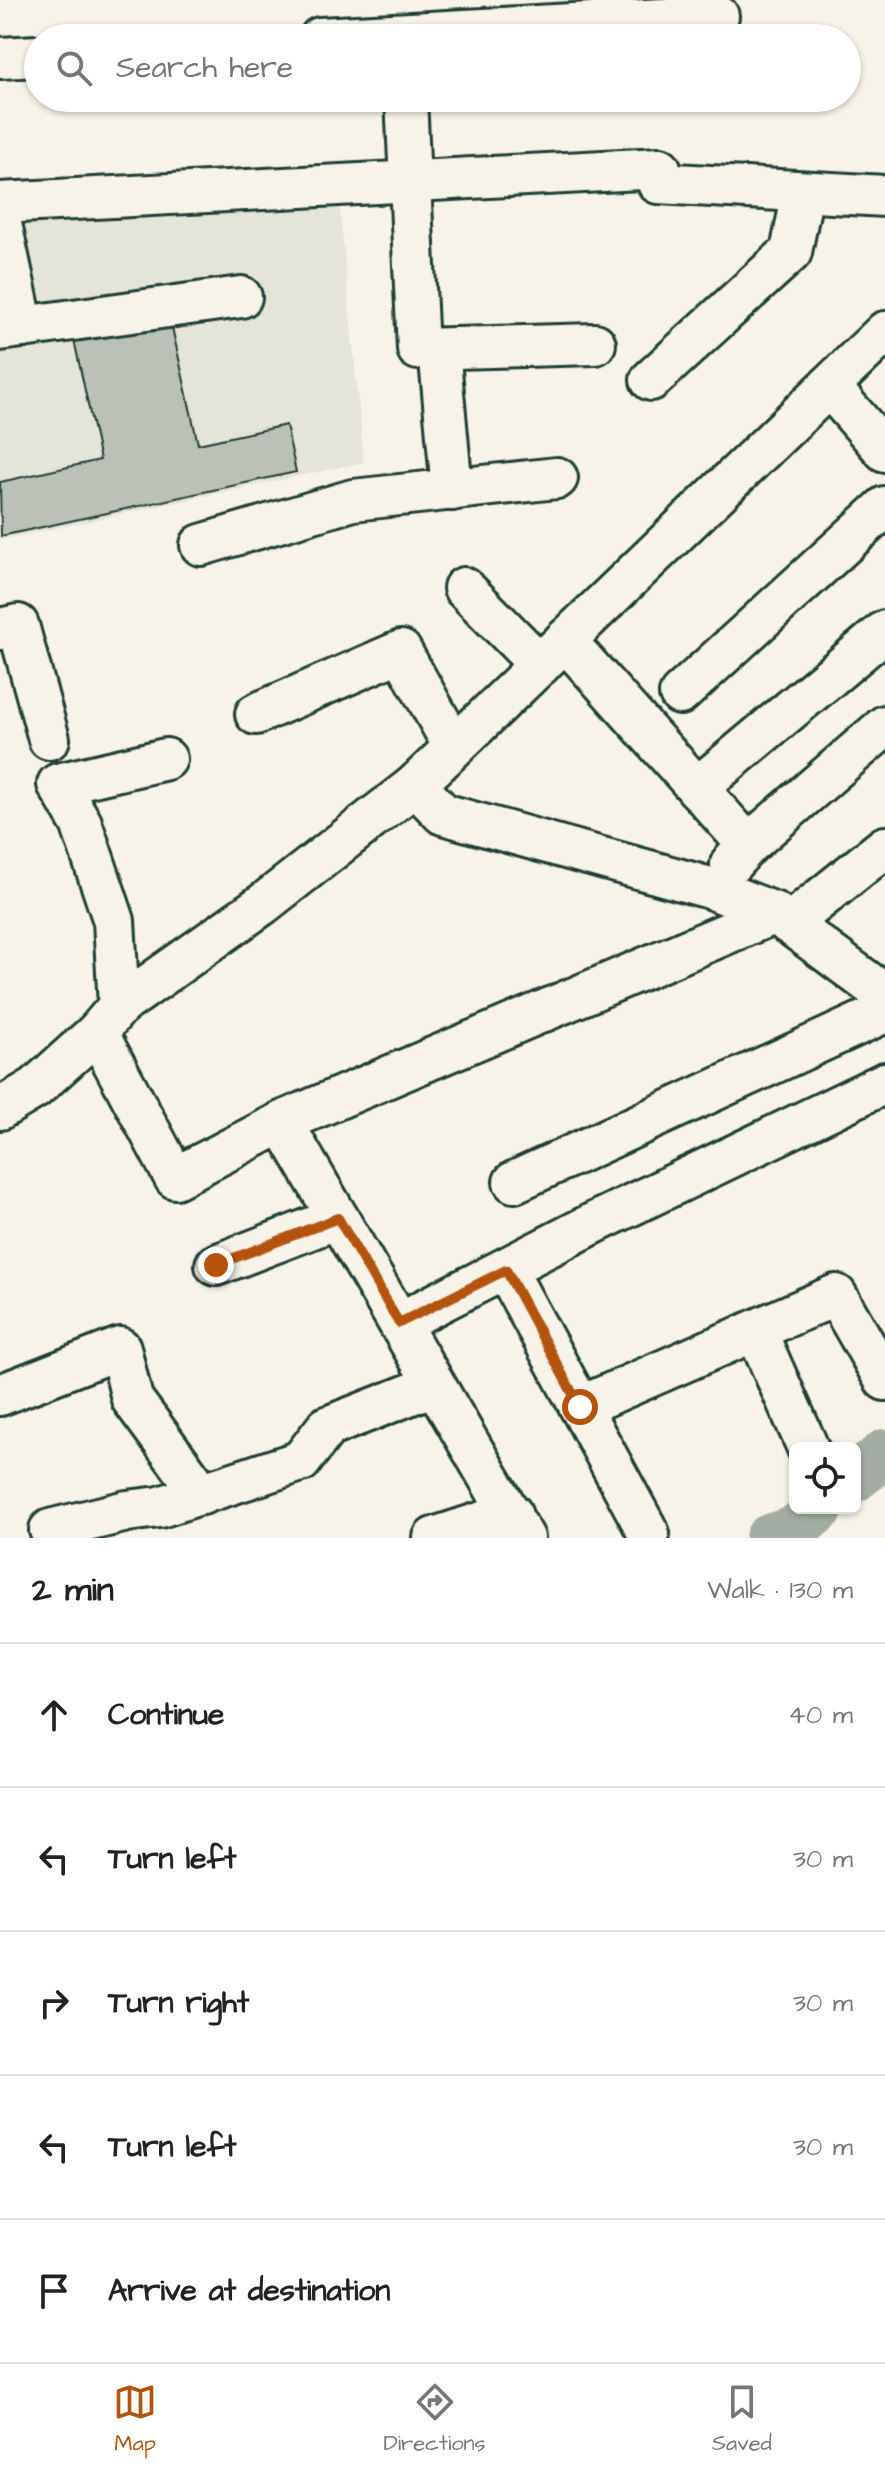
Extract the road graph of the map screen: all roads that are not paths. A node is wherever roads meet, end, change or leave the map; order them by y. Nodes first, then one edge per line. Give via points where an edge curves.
1 (718, 16) dead end
2 (586, 24) edge
3 (24, 57) edge
4 (0, 58) edge
5 (406, 112) edge
6 (409, 182) junction
7 (803, 192) junction
8 (885, 196) edge
9 (0, 203) edge
10 (0, 219) edge
11 (241, 297) dead end
12 (12, 329) edge
13 (885, 332) edge
14 (595, 344) dead end
15 (439, 349) junction
16 (651, 380) dead end
17 (829, 386) junction
18 (885, 451) edge
19 (557, 478) dead end
20 (452, 490) junction
21 (885, 507) edge
22 (201, 545) dead end
23 (464, 588) dead end
24 (0, 629) edge
25 (885, 631) edge
26 (553, 652) junction
27 (680, 694) dead end
28 (256, 714) dead end
29 (885, 726) edge
30 (49, 739) dead end
31 (454, 747) junction
32 (166, 759) dead end
33 (415, 785) junction
34 (697, 788) junction
35 (748, 845) junction
36 (885, 847) edge
37 (710, 888) junction
38 (782, 918) junction
39 (880, 987) edge
40 (108, 1019) junction
41 (885, 1083) edge
42 (0, 1109) edge
43 (282, 1122) junction
44 (514, 1182) dead end
45 (338, 1218) junction
46 (216, 1265) dead end
47 (506, 1270) junction
48 (399, 1323) junction
49 (756, 1331) junction
50 (885, 1380) edge
51 (434, 1385) junction
52 (0, 1395) edge
53 (580, 1407) junction
54 (805, 1442) edge
55 (202, 1494) junction
56 (518, 1526) edge
57 (50, 1530) dead end
58 (649, 1534) dead end
59 (434, 1538) edge

1 - 2 street
3 - 4 street
5 - 6 street
6 - 7 street via 660,168 658,183
6 - 9 street
6 - 15 street via 418,349
7 - 8 street
7 - 16 street via 791,252
10 - 12 street
11 - 12 street
13 - 17 street
14 - 15 street
15 - 20 street
17 - 18 street
17 - 26 street
19 - 20 street
20 - 22 street via 353,500
21 - 27 street
23 - 26 street
24 - 30 street via 18,625
25 - 34 street
26 - 31 street
26 - 34 street
28 - 31 street via 401,651
29 - 35 street
31 - 33 street
32 - 40 street via 58,784 81,823 114,921
33 - 37 street via 443,814
33 - 40 street
34 - 35 street
35 - 37 street
36 - 38 street
37 - 38 street
38 - 39 street
38 - 43 street
39 - 44 street
40 - 42 street via 35,1088
40 - 43 street via 175,1178
41 - 47 street
43 - 45 street
45 - 46 street
45 - 48 street
47 - 48 street
47 - 53 street
48 - 51 street
49 - 50 street via 836,1295
49 - 53 street
49 - 54 street
51 - 55 street via 327,1427 301,1461
51 - 56 street
52 - 55 street via 120,1348 132,1399
53 - 58 street
55 - 57 street
56 - 59 street

